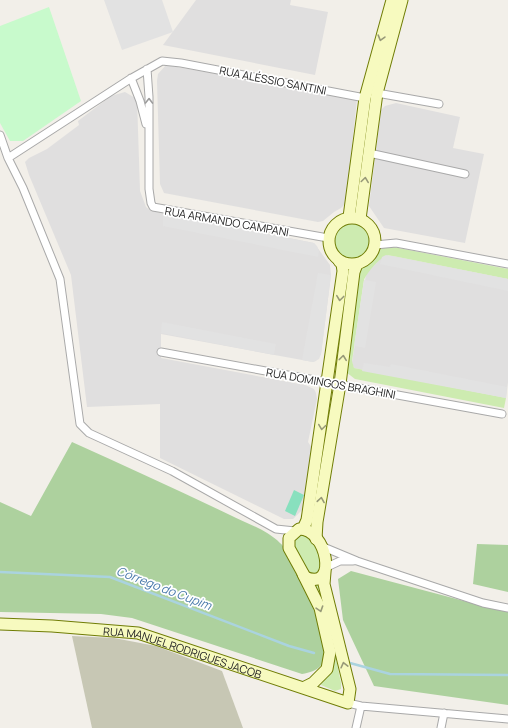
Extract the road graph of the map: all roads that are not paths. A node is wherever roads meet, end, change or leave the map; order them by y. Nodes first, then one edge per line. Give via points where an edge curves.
1 (392, 0) edge
2 (402, 0) edge
3 (148, 69) junction
4 (131, 78) junction
5 (377, 93) junction
6 (365, 98) junction
7 (439, 104) dead end
8 (148, 132) junction
9 (0, 135) edge
10 (369, 153) junction
11 (8, 158) junction
12 (465, 174) dead end
13 (355, 218) junction
14 (328, 238) junction
15 (375, 245) junction
16 (339, 261) junction
17 (357, 264) junction
18 (508, 264) edge
19 (161, 352) dead end
20 (328, 382) junction
21 (340, 384) junction
22 (502, 414) dead end
23 (276, 529) junction
24 (299, 530) junction
25 (318, 542) junction
26 (289, 548) junction
27 (358, 561) junction
28 (326, 569) junction
29 (303, 574) junction
30 (508, 608) edge
31 (0, 624) edge
32 (305, 687) junction
33 (348, 703) junction
34 (361, 706) junction
35 (444, 714) junction
36 (508, 719) edge
37 (356, 728) edge
38 (441, 728) edge

1 -> 6 street
2 - 5 street
3 - 4 street, RUA ALÉSSIO SANTINI
3 - 6 street, RUA ALÉSSIO SANTINI via 162,60
8 -> 3 street, RUA ARMANDO CAMPANI
4 - 8 street, RUA ARMANDO CAMPANI
4 - 11 street, RUA ALÉSSIO SANTINI
5 - 7 street
5 - 10 street
6 - 13 street
8 - 14 street, RUA ARMANDO CAMPANI via 149,189 153,207
9 - 11 street
10 - 12 street
13 -> 10 street
11 - 23 street via 60,279 80,424 89,433 172,471
13 - 14 street via 336,224
13 - 15 street via 367,223 372,229
14 - 16 street via 328,246
15 - 17 street via 372,253
15 - 18 street via 396,243
16 - 17 street
16 -> 20 street via 343,271
21 -> 17 street
19 - 20 street, RUA DOMINGOS BRAGHINI
20 - 21 street, RUA DOMINGOS BRAGHINI
20 -> 24 street via 307,520
21 - 22 street, RUA DOMINGOS BRAGHINI
25 -> 21 street via 317,522
23 - 24 street
23 - 26 street
24 - 25 street via 310,531
24 - 26 street via 289,538
25 - 27 street
25 - 28 street via 326,556
26 - 29 street
27 - 28 street via 340,561
27 - 30 street via 482,603
28 - 29 street via 323,575 314,579
33 -> 28 street via 350,689 324,584
29 -> 32 street via 320,608 330,652 327,669
31 - 32 street, RUA MANUEL RODRIGUES JACOB via 138,633
32 - 33 street, RUA MANUEL RODRIGUES JACOB
33 - 34 street, RUA MANUEL RODRIGUES JACOB
34 - 35 street, RUA MANUEL RODRIGUES JACOB
34 - 37 street
35 - 36 street, RUA MANUEL RODRIGUES JACOB
35 - 38 street

